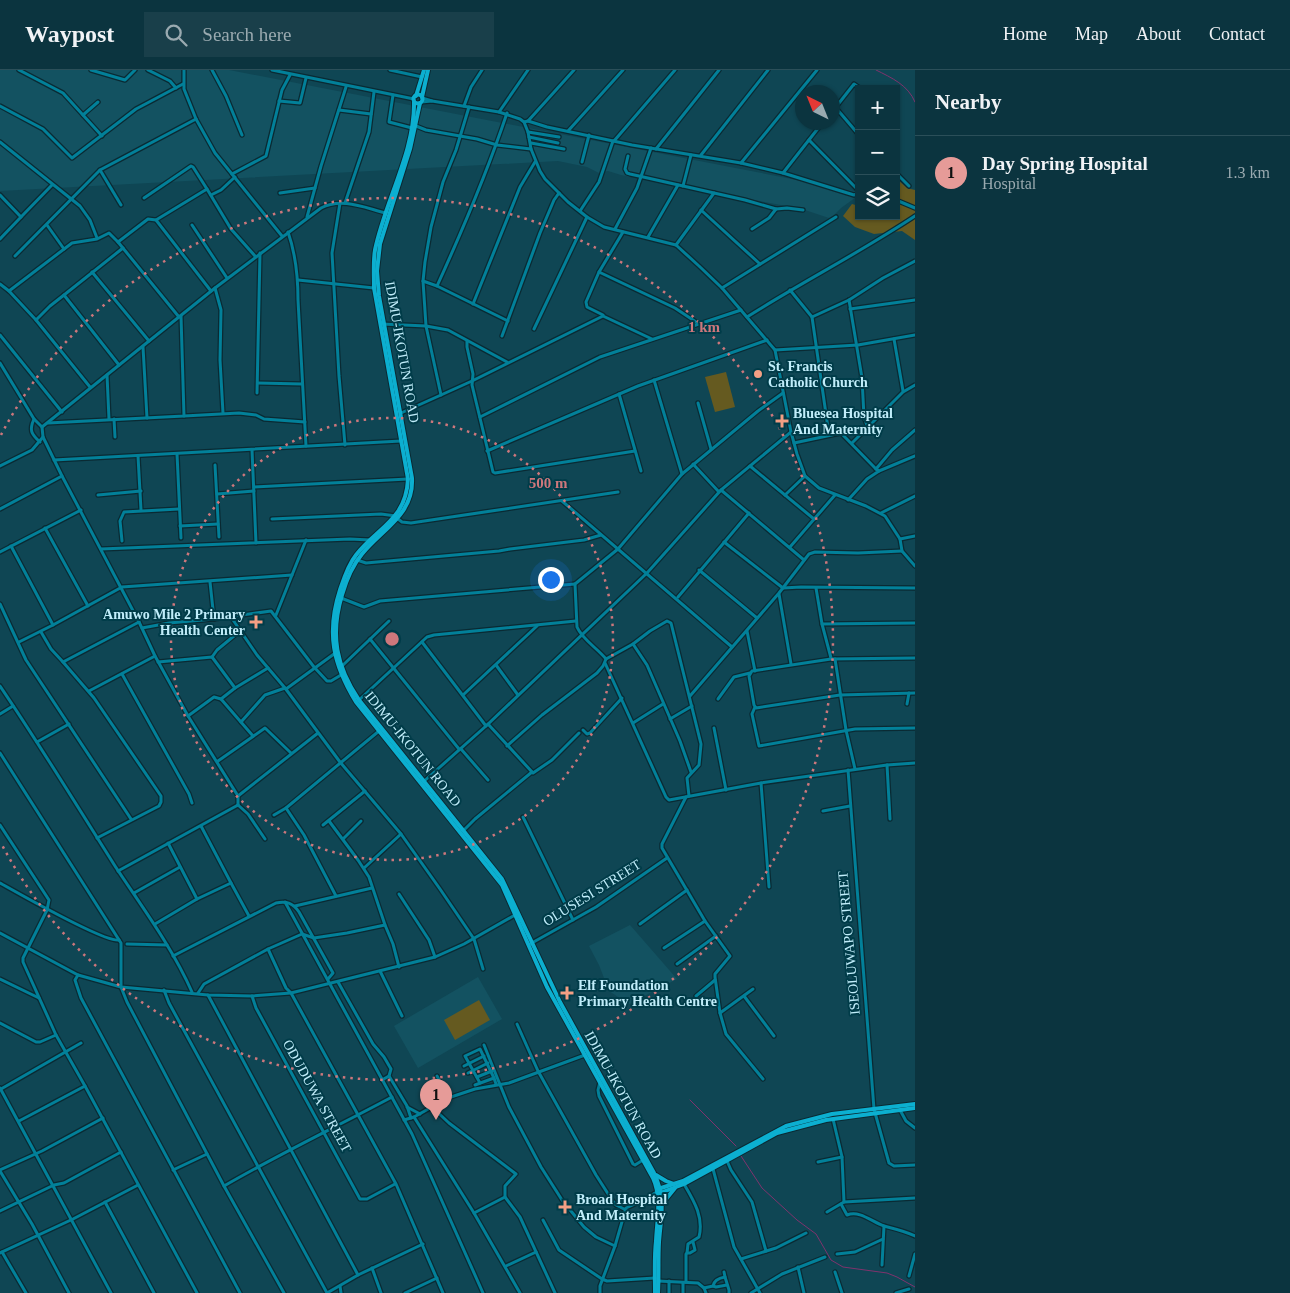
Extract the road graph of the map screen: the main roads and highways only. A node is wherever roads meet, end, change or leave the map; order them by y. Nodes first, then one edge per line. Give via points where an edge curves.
1 (426, 70) edge
2 (415, 99) junction
3 (421, 100) junction
4 (414, 127) junction
5 (382, 324) junction
6 (398, 518) junction
7 (341, 595) junction
8 (423, 782) junction
9 (530, 944) junction
10 (582, 1046) junction
11 (915, 1104) edge
12 (915, 1108) edge
13 (874, 1111) junction
14 (822, 1118) junction
15 (654, 1173) junction
16 (675, 1186) junction
17 (658, 1191) junction
18 (662, 1204) junction
19 (657, 1280) junction
20 (656, 1293) edge

1 - 2 main road, IDIMU-IKOTUN ROAD
1 - 3 main road, IDIMU-IKOTUN ROAD
2 - 3 main road
2 - 3 main road via 418,104
2 - 4 main road, IDIMU-IKOTUN ROAD
3 - 4 main road, IDIMU-IKOTUN ROAD
4 - 5 main road, IDIMU-IKOTUN ROAD via 379,251
4 - 5 main road via 375,252 374,288
5 - 6 main road via 408,479
5 - 6 main road, IDIMU-IKOTUN ROAD via 412,485 408,504
6 - 7 main road, IDIMU-IKOTUN ROAD via 357,560
6 - 7 main road via 355,556
7 - 8 main road, IDIMU-IKOTUN ROAD via 335,636 342,666 359,700
7 - 8 main road via 333,613 332,630 334,654 341,675 356,702
8 - 9 main road via 502,885
8 - 9 main road, IDIMU-IKOTUN ROAD via 502,879
9 - 10 main road, IDIMU-IKOTUN ROAD
10 - 15 main road, IDIMU-IKOTUN ROAD
10 - 17 main road
11 - 13 main road
12 - 13 main road
13 - 14 main road
13 - 14 main road
14 - 16 main road via 777,1133
14 - 16 main road via 774,1131
15 - 16 main road
15 - 17 main road, IDIMU-IKOTUN ROAD
16 - 17 main road
16 - 18 main road
17 - 18 main road
17 - 19 main road
18 - 19 main road
19 - 20 main road

